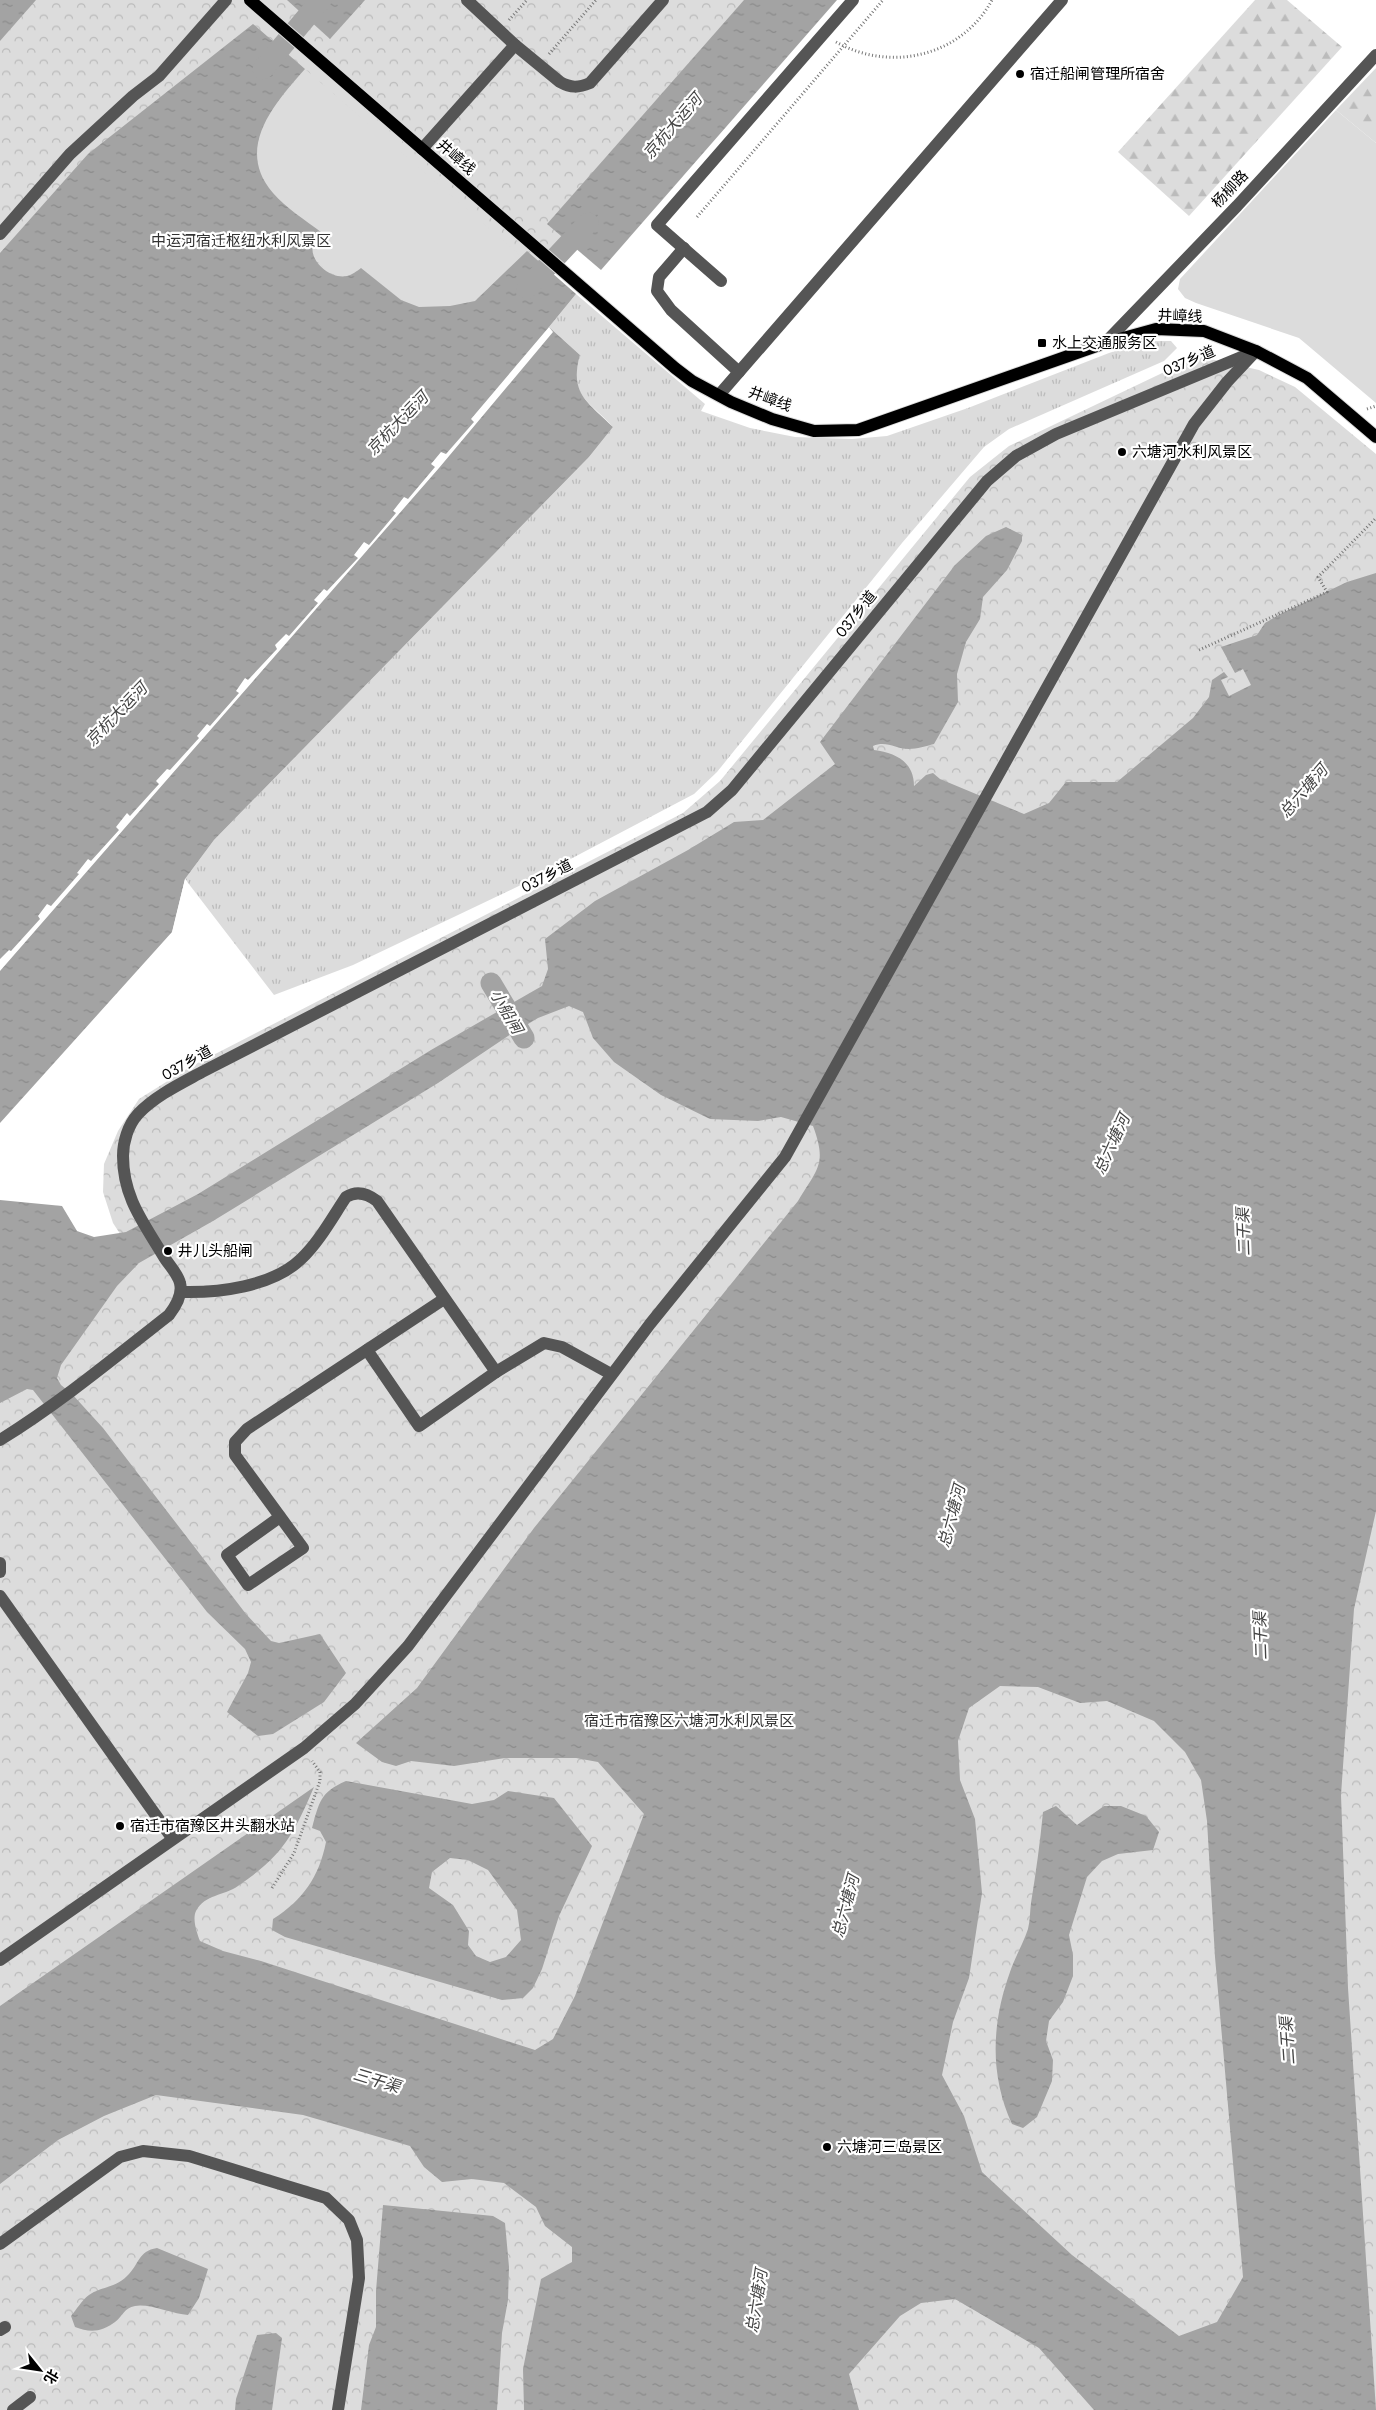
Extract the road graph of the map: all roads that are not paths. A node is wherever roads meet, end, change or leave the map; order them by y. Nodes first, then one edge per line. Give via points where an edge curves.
1 (226, 0) edge
2 (250, 0) edge
3 (467, 0) edge
4 (663, 0) edge
5 (853, 0) edge
6 (1062, 0) edge
7 (515, 45) junction
8 (1376, 55) edge
9 (422, 149) junction
10 (0, 234) edge
11 (684, 248) junction
12 (721, 281) dead end
13 (1105, 342) junction
14 (1256, 351) junction
15 (740, 372) junction
16 (719, 395) junction
17 (1376, 437) edge
18 (181, 1292) junction
19 (444, 1299) junction
20 (367, 1350) junction
21 (496, 1372) junction
22 (612, 1374) junction
23 (0, 1440) edge
24 (280, 1517) junction
25 (0, 1563) edge
26 (0, 1572) edge
27 (0, 1596) edge
28 (172, 1838) junction
29 (0, 1960) edge
30 (0, 2244) edge
31 (30, 2397) dead end
32 (13, 2410) edge
33 (338, 2410) edge

1 - 10 street via 159,76 70,154
2 - 9 main road, 井嶂线
3 - 7 street
4 - 7 street via 590,83 578,88 568,86
5 - 11 street via 657,225
6 - 15 street
7 - 9 street
8 - 13 street, 杨柳路 via 1237,206
9 - 16 main road, 井嶂线 via 692,381
11 - 12 street
11 - 15 street via 659,277 657,291 671,310
13 - 14 main road, 井嶂线 via 1156,329 1204,331
13 - 16 main road, 井嶂线 via 858,430 814,431 772,419
14 - 17 main road, 井嶂线 via 1306,378
14 - 18 street, 037乡道 via 1056,434 1016,456 986,481 732,790 707,812 202,1072 136,1115 127,1132 123,1150 123,1174 128,1195 180,1283
14 - 22 street via 1194,424 785,1156
15 - 16 street
18 - 19 street via 227,1291 273,1277 300,1260 346,1197 357,1193 377,1201
18 - 23 street via 178,1304 169,1315 44,1411
19 - 20 street
19 - 21 street
20 - 21 street via 419,1426
20 - 24 street via 247,1429 235,1442 235,1455
21 - 22 street via 544,1343 562,1346
22 - 28 street via 402,1652 355,1704 304,1748
24 - 24 street via 302,1548 248,1585 227,1555
25 - 26 street
27 - 28 street
28 - 29 street
30 - 33 street via 120,2157 143,2151 189,2156 326,2198 349,2220 358,2240 359,2278
31 - 32 street

